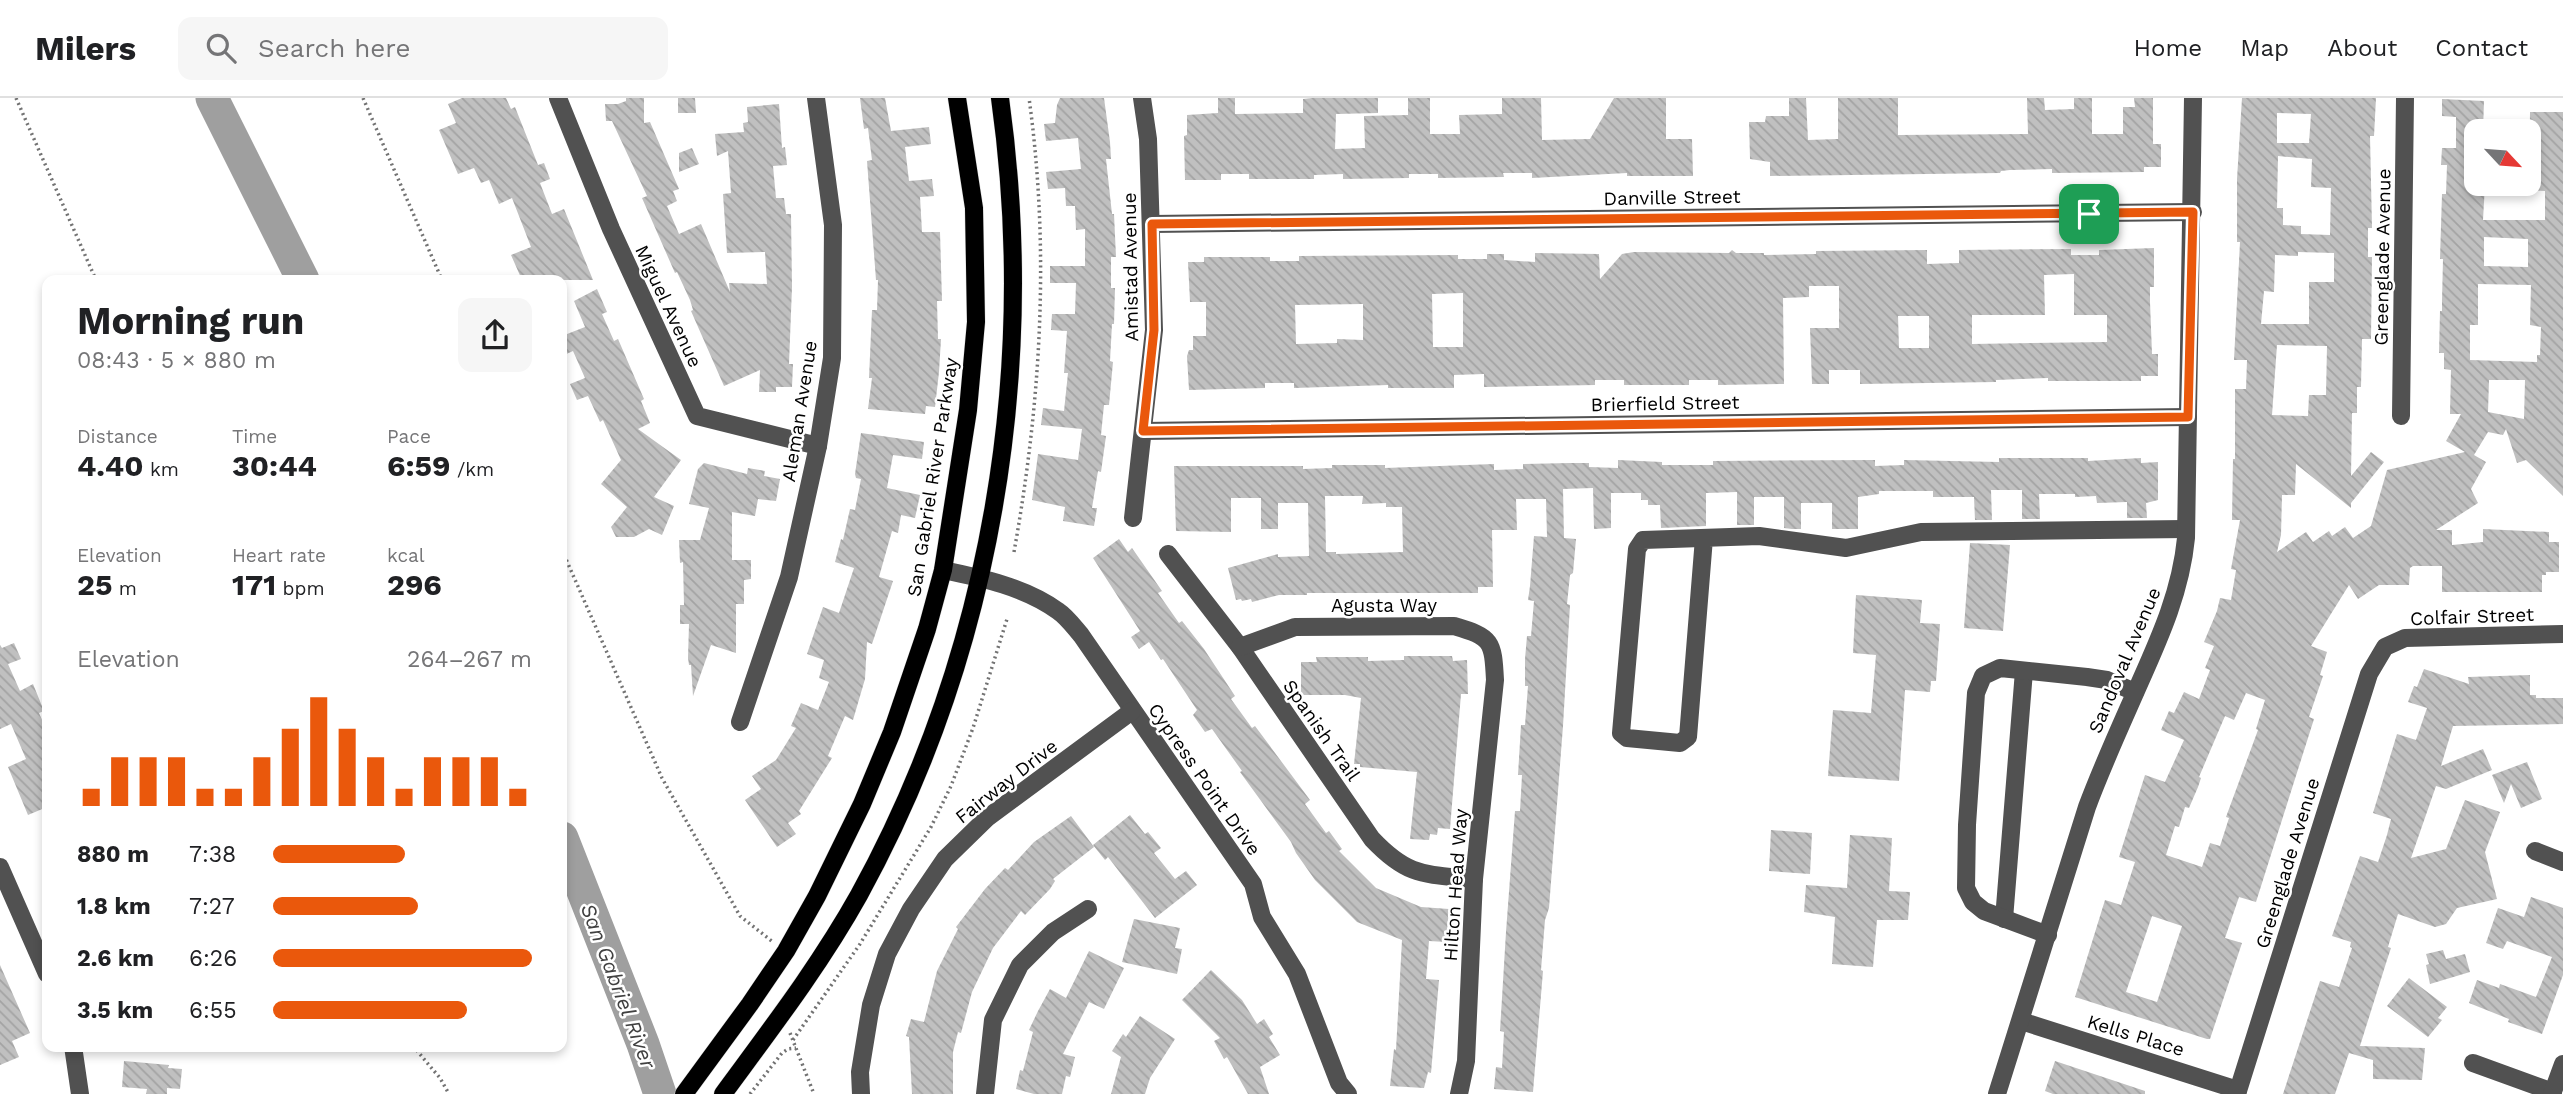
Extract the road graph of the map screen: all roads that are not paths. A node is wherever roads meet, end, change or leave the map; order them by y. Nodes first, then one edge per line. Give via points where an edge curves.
1 (558, 98) edge
2 (817, 98) edge
3 (957, 98) edge
4 (1000, 98) edge
5 (1142, 98) edge
6 (2193, 98) edge
7 (2405, 98) edge
8 (2193, 212) junction
9 (1152, 224) junction
10 (2401, 416) dead end
11 (2188, 417) junction
12 (1143, 431) junction
13 (818, 446) junction
14 (1132, 519) dead end
15 (2186, 529) junction
16 (1704, 538) junction
17 (1168, 554) dead end
18 (943, 570) junction
19 (981, 578) junction
20 (2563, 634) edge
21 (1240, 647) junction
22 (2385, 647) joint
23 (2024, 671) junction
24 (1495, 680) joint
25 (2135, 692) junction
26 (1132, 711) junction
27 (740, 722) dead end
28 (2535, 851) dead end
29 (2563, 862) edge
30 (1, 869) edge
31 (1474, 879) junction
32 (1088, 908) dead end
33 (2004, 919) junction
34 (2048, 935) junction
35 (42, 963) edge
36 (2021, 1021) junction
37 (74, 1052) edge
38 (2473, 1063) dead end
39 (2563, 1064) edge
40 (2238, 1092) edge
41 (2553, 1093) edge
42 (80, 1094) edge
43 (684, 1094) edge
44 (723, 1094) edge
45 (861, 1094) edge
46 (985, 1094) edge
47 (1348, 1094) edge
48 (1459, 1094) edge
49 (1997, 1094) edge

1 - 13 street, Miguel Avenue via 611,229 697,416
2 - 13 street, Aleman Avenue via 833,225 832,358
3 - 18 main road, San Gabriel River Parkway via 974,208 976,322 968,410
4 - 19 main road via 1013,218 1014,332 1009,405
5 - 9 street, Amistad Avenue
6 - 8 street, Sandoval Avenue
7 - 10 street, Greenglade Avenue
8 - 9 street, Danville Street
8 - 11 street, Sandoval Avenue
9 - 12 street, Amistad Avenue via 1154,330
11 - 12 street, Brierfield Street
11 - 15 street, Sandoval Avenue
12 - 14 street, Amistad Avenue
13 - 27 street, Aleman Avenue via 789,577
15 - 16 street via 1921,532 1846,548 1759,536
15 - 25 street, Sandoval Avenue via 2183,566 2170,613
16 - 16 street via 1643,540 1637,550 1621,733 1627,738 1680,743 1688,737
17 - 21 street, Spanish Trail
18 - 19 street, Cypress Point Drive
18 - 43 main road, San Gabriel River Parkway via 887,744 817,896 786,951
19 - 26 street, Cypress Point Drive via 1061,613
19 - 44 main road via 948,693 892,831 826,949
20 - 22 street, Colfair Street via 2405,638
21 - 24 street, Agusta Way via 1295,627 1454,626 1479,633 1493,650
21 - 31 street, Spanish Trail via 1372,839 1391,859 1419,873
22 - 40 street, Greenglade Avenue via 2369,674
23 - 25 street via 2107,680
23 - 33 street
23 - 33 street via 2000,668 1983,676 1976,693 1966,888 1984,911
24 - 31 street, Hilton Head Way
25 - 34 street, Sandoval Avenue via 2087,807
26 - 45 street, Fairway Drive via 987,818 944,859 887,954 871,1005 859,1072
26 - 47 street, Cypress Point Drive via 1253,884 1262,917 1297,974 1339,1083
28 - 29 street
30 - 35 street
31 - 48 street, Hilton Head Way via 1466,1061
32 - 46 street via 1053,932 1020,965 993,1020
33 - 34 street
34 - 36 street, Sandoval Avenue
36 - 40 street, Kells Place
36 - 49 street, Sandoval Avenue
37 - 42 street
38 - 41 street
39 - 41 street

